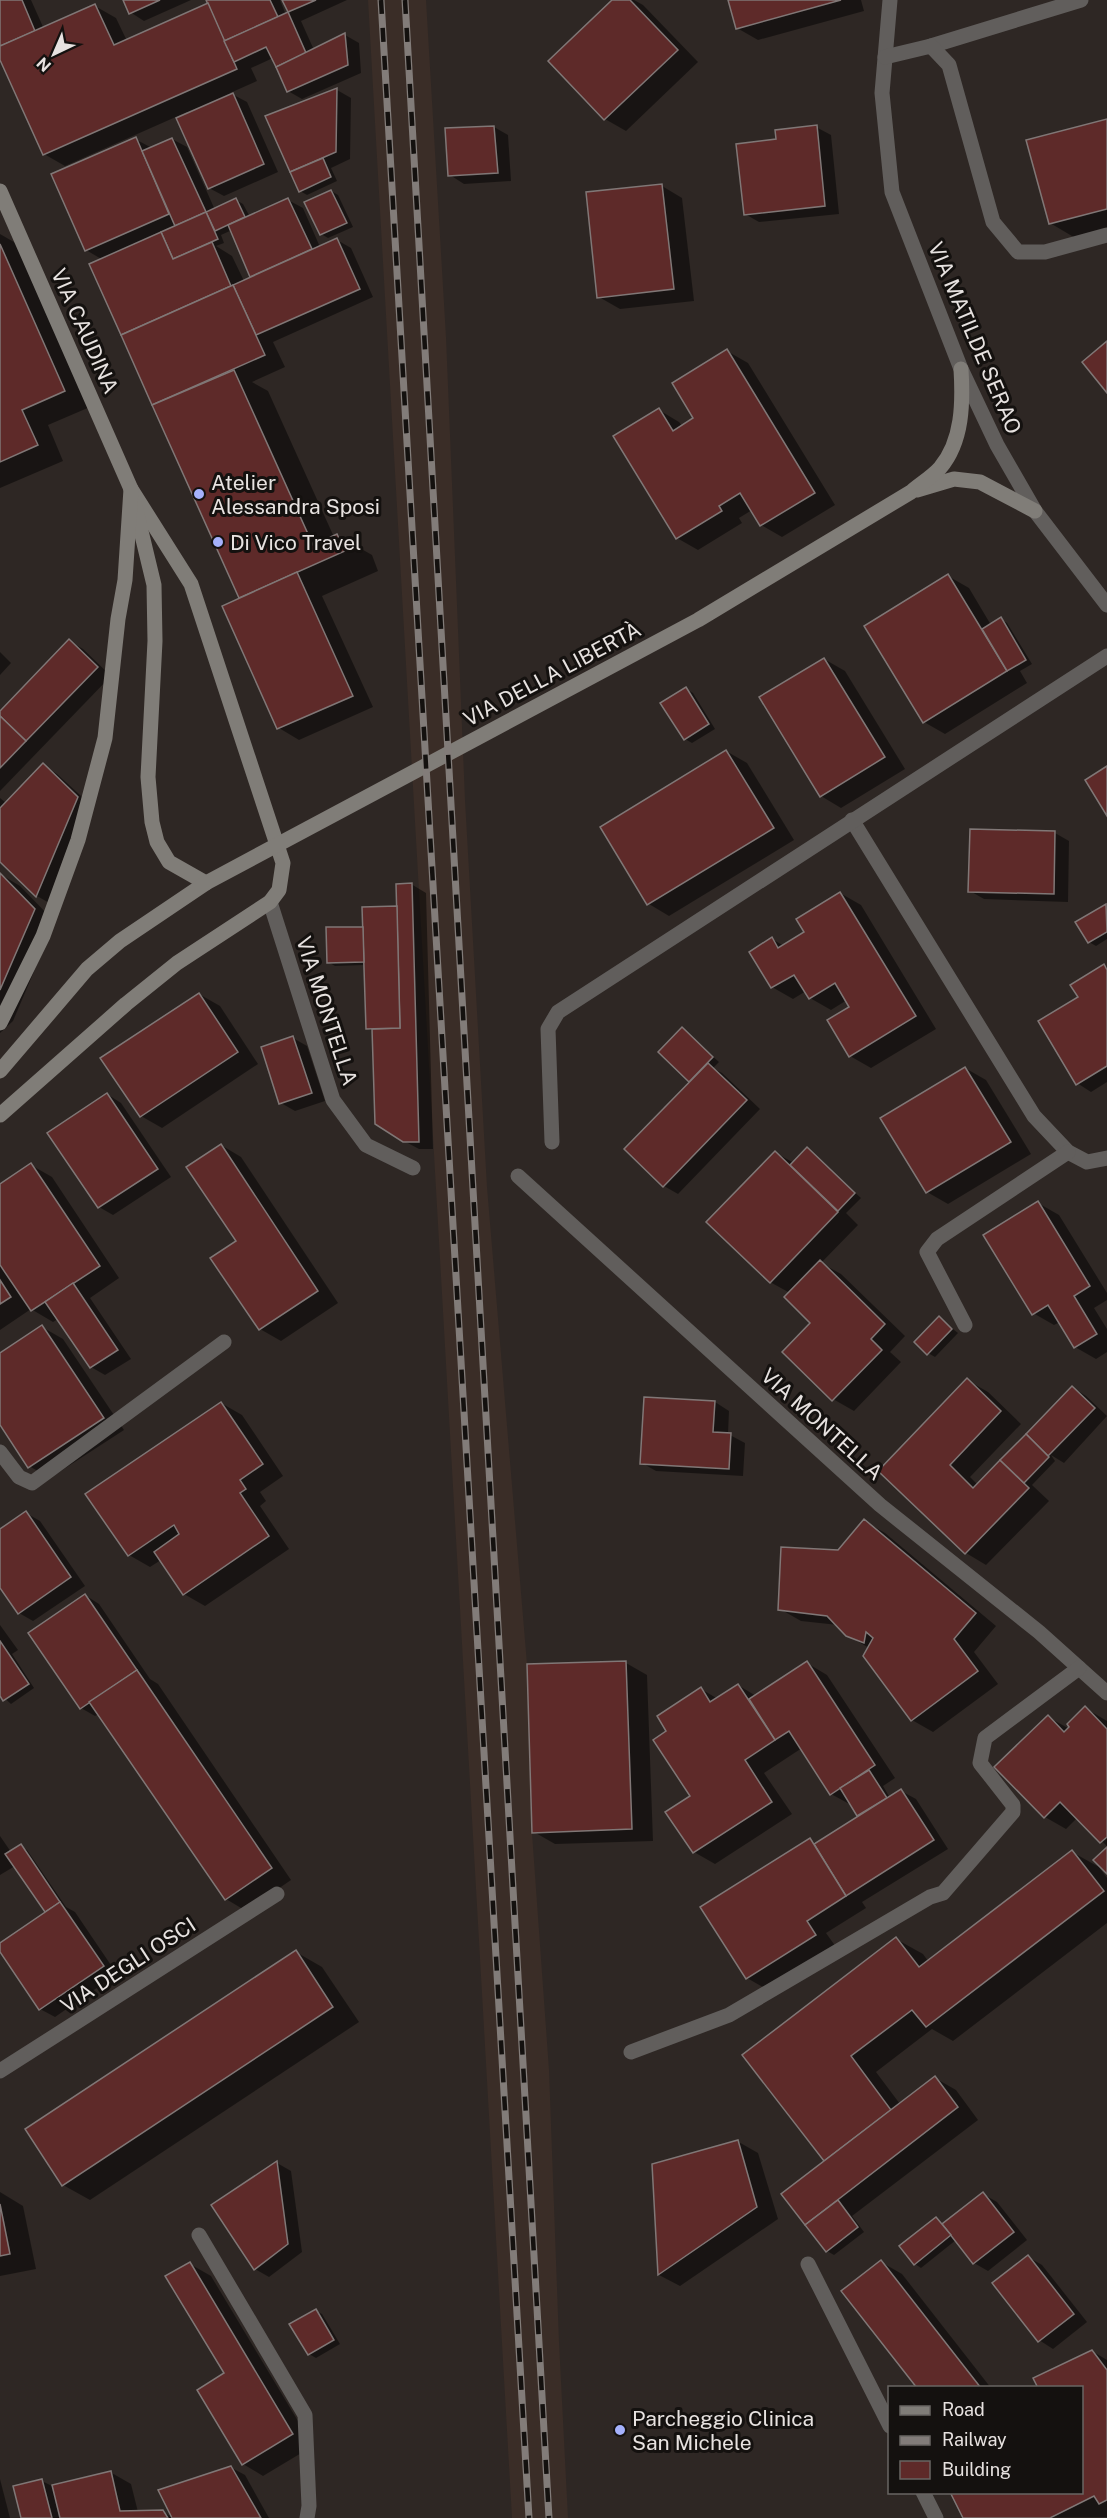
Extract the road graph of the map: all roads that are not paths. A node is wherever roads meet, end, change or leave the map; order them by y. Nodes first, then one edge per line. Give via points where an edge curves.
1 (890, 0) edge
2 (1081, 0) edge
3 (931, 46) junction
4 (885, 57) junction
5 (0, 191) edge
6 (1107, 235) edge
7 (961, 369) junction
8 (131, 489) junction
9 (911, 492) junction
10 (1035, 511) junction
11 (1107, 605) edge
12 (1107, 656) edge
13 (852, 820) junction
14 (206, 883) junction
15 (270, 902) junction
16 (0, 1023) edge
17 (0, 1071) edge
18 (0, 1115) edge
19 (552, 1142) dead end
20 (1068, 1152) junction
21 (1107, 1158) edge
22 (413, 1168) dead end
23 (518, 1176) dead end
24 (965, 1325) dead end
25 (224, 1342) dead end
26 (0, 1452) edge
27 (1079, 1668) junction
28 (1107, 1693) edge
29 (277, 1894) dead end
30 (631, 2052) dead end
31 (0, 2071) edge
32 (199, 2235) dead end
33 (808, 2264) dead end
34 (888, 2422) edge
35 (923, 2494) edge
36 (308, 2518) edge
37 (936, 2518) edge

1 - 4 street, VIA MATILDE SERAO
2 - 3 street
3 - 4 street
3 - 6 street via 949,65 993,222 1018,252 1045,252
4 - 7 street, VIA MATILDE SERAO via 882,93 892,192
5 - 8 street, VIA CAUDINA
7 - 9 street, VIA DELLA LIBERTÀ via 963,403 949,453 940,468
7 - 10 street, VIA MATILDE SERAO via 997,445
8 - 14 street via 154,585 148,777 152,822 157,843 169,862
8 - 15 street via 195,595 283,863 279,890
8 - 16 street via 125,580 105,738 78,840 47,925
9 - 10 street, VIA DELLA LIBERTÀ via 954,479 980,482
9 - 14 street, VIA DELLA LIBERTÀ via 698,620
10 - 11 street, VIA MATILDE SERAO
12 - 13 street
13 - 19 street via 558,1012 548,1029
13 - 20 street via 1034,1116
14 - 17 street, VIA DELLA LIBERTÀ via 120,941 87,969
15 - 18 street via 160,976
15 - 22 street, VIA MONTELLA via 333,1100 366,1145
20 - 21 street via 1087,1162
20 - 24 street via 937,1239 927,1252
23 - 27 street, VIA MONTELLA via 880,1505
25 - 26 street via 32,1483 19,1477
27 - 28 street, VIA MONTELLA
27 - 30 street via 985,1738 980,1762 1013,1805 1012,1812 943,1893 729,2015
29 - 31 street, VIA DEGLI OSCI
32 - 36 street via 305,2415
33 - 34 street
35 - 37 street

